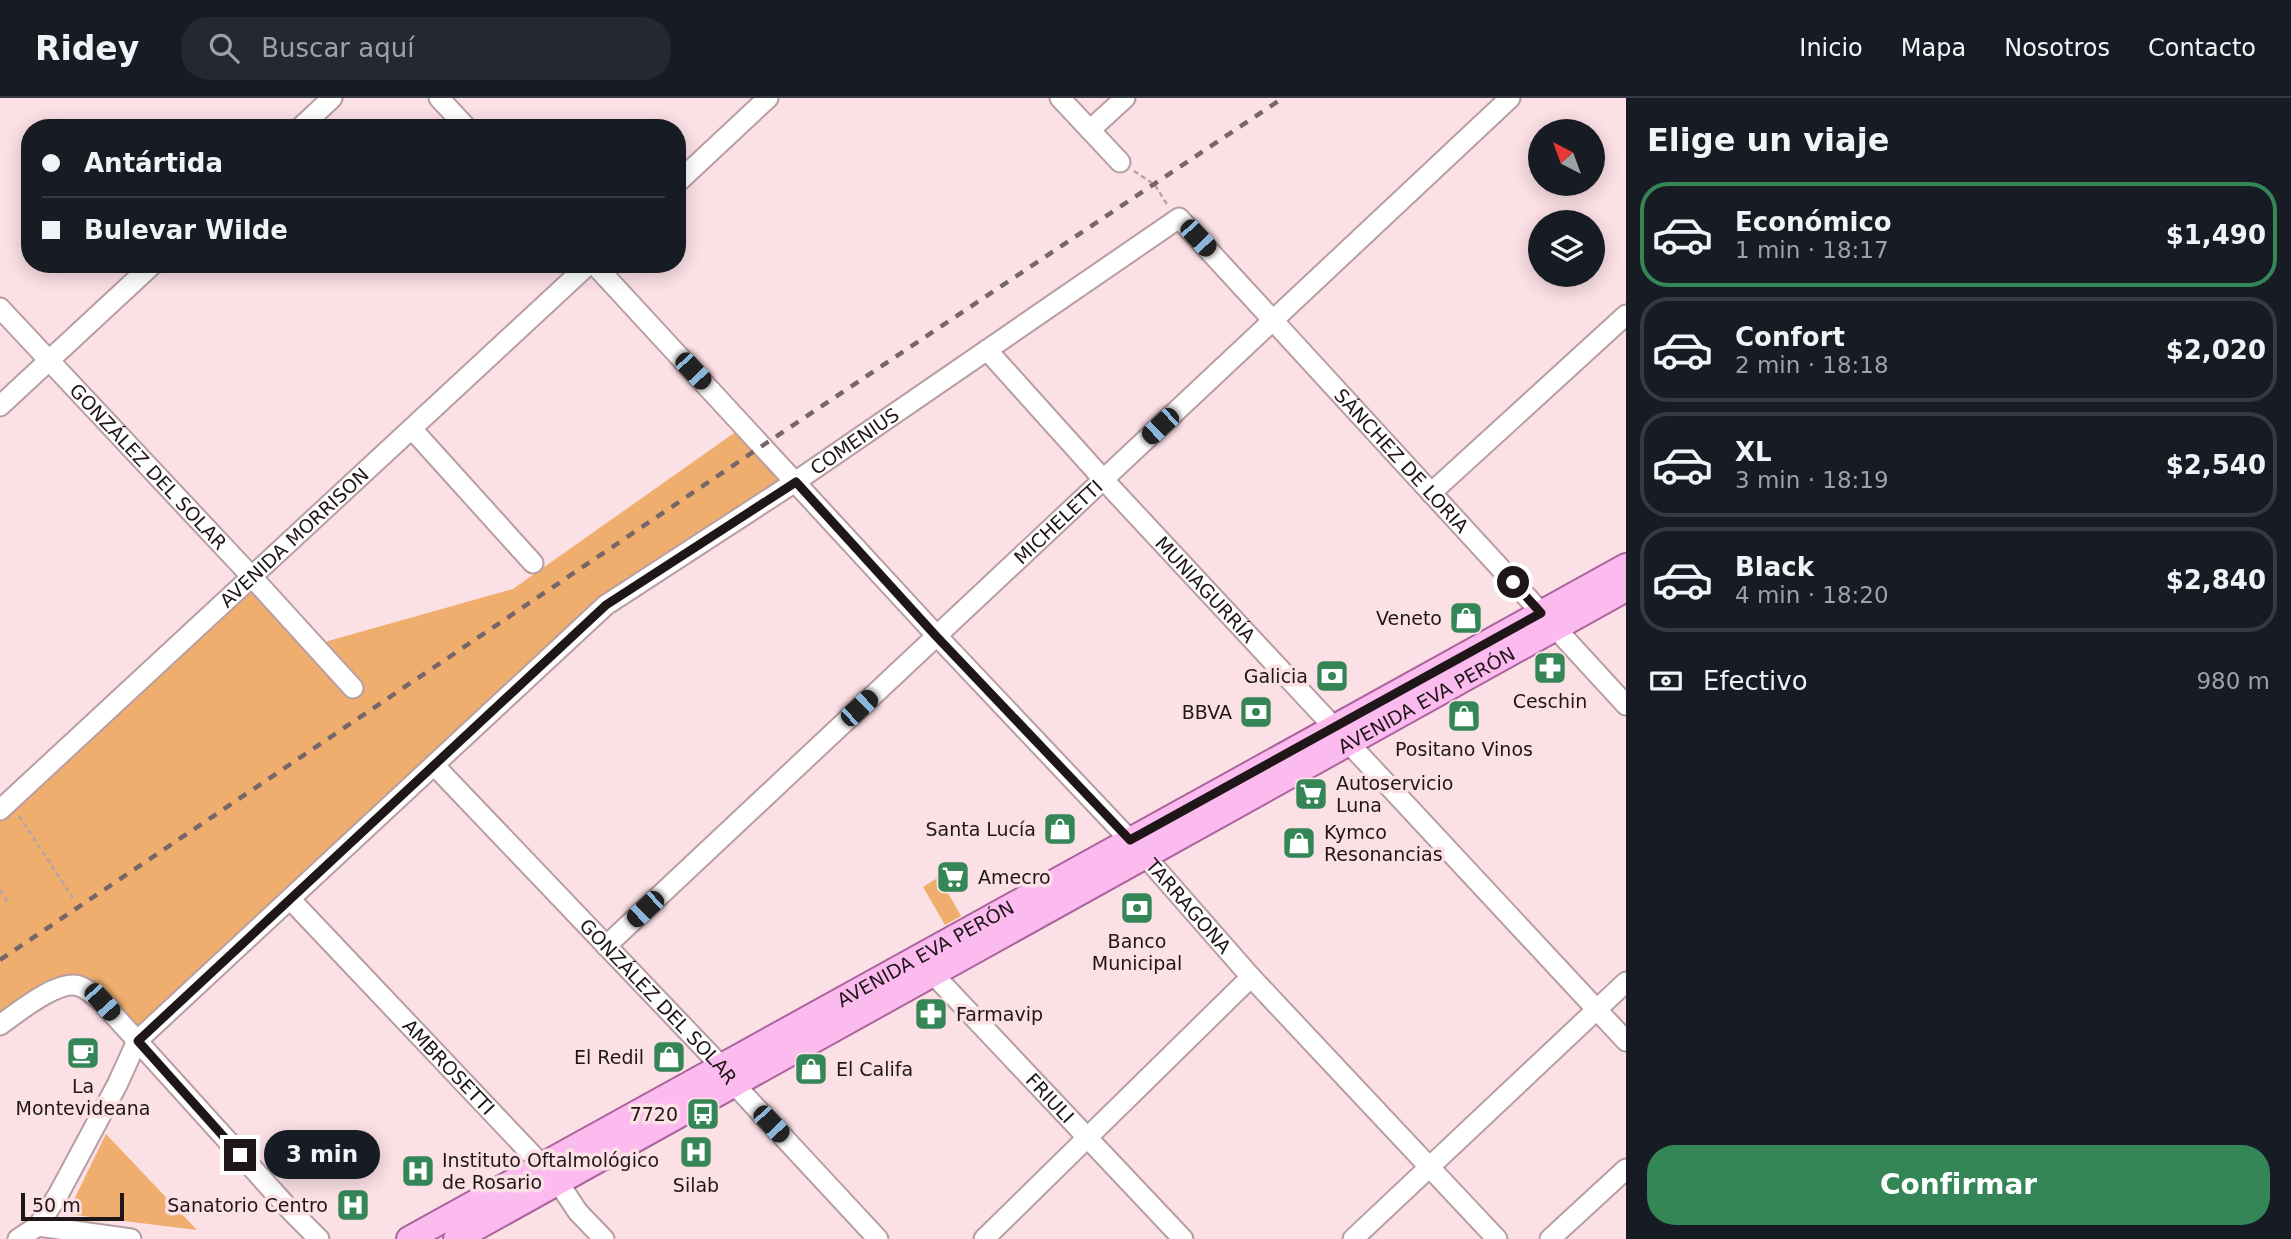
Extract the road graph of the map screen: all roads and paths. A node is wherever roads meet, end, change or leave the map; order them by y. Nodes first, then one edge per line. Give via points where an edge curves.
1 (332, 98) edge
2 (439, 98) edge
3 (768, 98) edge
4 (1059, 98) edge
5 (1125, 98) edge
6 (1510, 98) edge
7 (310, 119) edge
8 (459, 119) edge
9 (1090, 130) junction
10 (1120, 162) joint
11 (686, 175) edge
12 (1179, 218) junction
13 (143, 273) edge
14 (581, 273) edge
15 (599, 273) edge
16 (0, 308) edge
17 (1626, 315) edge
18 (1273, 320) junction
19 (987, 350) junction
20 (49, 360) junction
21 (0, 406) edge
22 (412, 429) junction
23 (1103, 479) junction
24 (796, 482) junction
25 (1431, 493) junction
26 (533, 563) dead end
27 (1626, 566) edge
28 (252, 576) junction
29 (1626, 589) edge
30 (1548, 621) junction
31 (936, 636) junction
32 (353, 688) dead end
33 (1626, 705) edge
34 (1341, 735) junction
35 (434, 765) junction
36 (4, 806) edge
37 (1138, 848) junction
38 (0, 890) edge
39 (73, 898) dead end
40 (290, 899) junction
41 (8, 902) dead end
42 (606, 946) junction
43 (924, 967) junction
44 (1251, 977) junction
45 (1626, 982) edge
46 (1596, 1009) junction
47 (0, 1025) edge
48 (138, 1041) junction
49 (1626, 1041) edge
50 (728, 1076) junction
51 (1088, 1138) junction
52 (1430, 1168) junction
53 (1626, 1169) edge
54 (550, 1174) junction
55 (292, 1212) junction
56 (38, 1226) junction
57 (18, 1239) edge
58 (131, 1239) edge
59 (302, 1239) edge
60 (319, 1239) edge
61 (408, 1239) edge
62 (456, 1239) edge
63 (604, 1239) edge
64 (878, 1239) edge
65 (984, 1239) edge
66 (1183, 1239) edge
67 (1353, 1239) edge
68 (1497, 1239) edge
69 (1550, 1239) edge

1 - 7 street
2 - 8 street
3 - 11 street
4 - 9 street
5 - 9 street
6 - 18 street, MICHELETTI
9 - 10 street
10 - 12 path via 1154,185
12 - 18 street, SÁNCHEZ DE LORIA
12 - 19 street, COMENIUS
13 - 20 street
14 - 22 street, AVENIDA MORRISON
15 - 24 street, TARRAGONA
16 - 20 street, GONZÁLEZ DEL SOLAR
17 - 25 street
18 - 23 street, MICHELETTI
18 - 25 street, SÁNCHEZ DE LORIA
19 - 23 street, MUNIAGURRÍA
19 - 24 street, COMENIUS
20 - 21 street
20 - 28 street, GONZÁLEZ DEL SOLAR
22 - 26 street
22 - 28 street, AVENIDA MORRISON
23 - 31 street, MICHELETTI
23 - 34 street, MUNIAGURRÍA
24 - 31 street, TARRAGONA
24 - 35 street, COMENIUS via 606,605
25 - 30 street, SÁNCHEZ DE LORIA
27 - 30 main road, AVENIDA EVA PERÓN
28 - 32 street, GONZÁLEZ DEL SOLAR
28 - 36 street, AVENIDA MORRISON
29 - 30 main road, AVENIDA EVA PERÓN
30 - 33 street, SÁNCHEZ DE LORIA
30 - 34 main road, AVENIDA EVA PERÓN
31 - 37 street, TARRAGONA
31 - 42 street, MICHELETTI
34 - 37 main road, AVENIDA EVA PERÓN
34 - 46 street, MUNIAGURRÍA
35 - 40 street, COMENIUS
35 - 42 street, GONZÁLEZ DEL SOLAR
36 - 39 path
37 - 43 main road, AVENIDA EVA PERÓN
37 - 44 street, TARRAGONA
38 - 41 path
40 - 48 street, COMENIUS
40 - 54 street, AMBROSETTI
42 - 50 street, GONZÁLEZ DEL SOLAR
43 - 50 main road, AVENIDA EVA PERÓN
43 - 51 street, FRIULI
44 - 51 street
44 - 52 street, TARRAGONA
45 - 46 street
46 - 49 street, MUNIAGURRÍA
46 - 52 street
47 - 48 street via 47,994 78,985 92,993
48 - 55 street
48 - 56 street
50 - 54 main road, AVENIDA EVA PERÓN
50 - 64 street, GONZÁLEZ DEL SOLAR
51 - 65 street
51 - 66 street, FRIULI
52 - 67 street
52 - 68 street, TARRAGONA
53 - 69 street
54 - 61 main road, AVENIDA EVA PERÓN
54 - 62 main road, AVENIDA EVA PERÓN
54 - 63 street, AMBROSETTI
55 - 59 street
55 - 60 street
56 - 57 street
56 - 58 street

